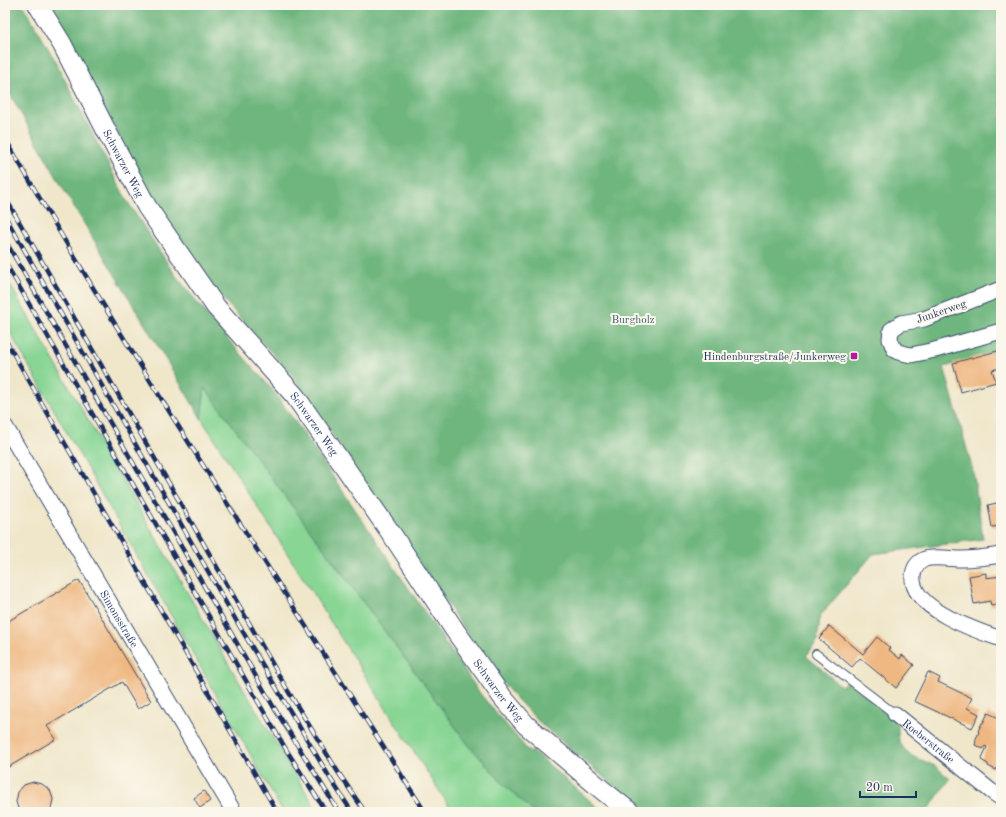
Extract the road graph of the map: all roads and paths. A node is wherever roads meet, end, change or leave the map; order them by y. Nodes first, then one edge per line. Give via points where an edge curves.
1 (38, 5) edge
2 (1001, 289) edge
3 (1001, 331) edge
4 (8, 435) edge
5 (1001, 555) edge
6 (1001, 639) edge
7 (816, 654) dead end
8 (895, 714) joint
9 (1001, 798) edge
10 (234, 812) edge
11 (630, 812) edge

1 - 11 street, Schwarzer Weg via 62,44 147,207 216,307 295,396 503,698 526,725
2 - 3 street, Junkerweg via 924,319 901,323 891,330 890,339 894,349 911,355
4 - 10 street, Simonsstraße
5 - 6 street via 961,559 926,558 915,566 912,579 919,595 939,612 976,631
7 - 8 lane
8 - 9 street, Roeberstraße

